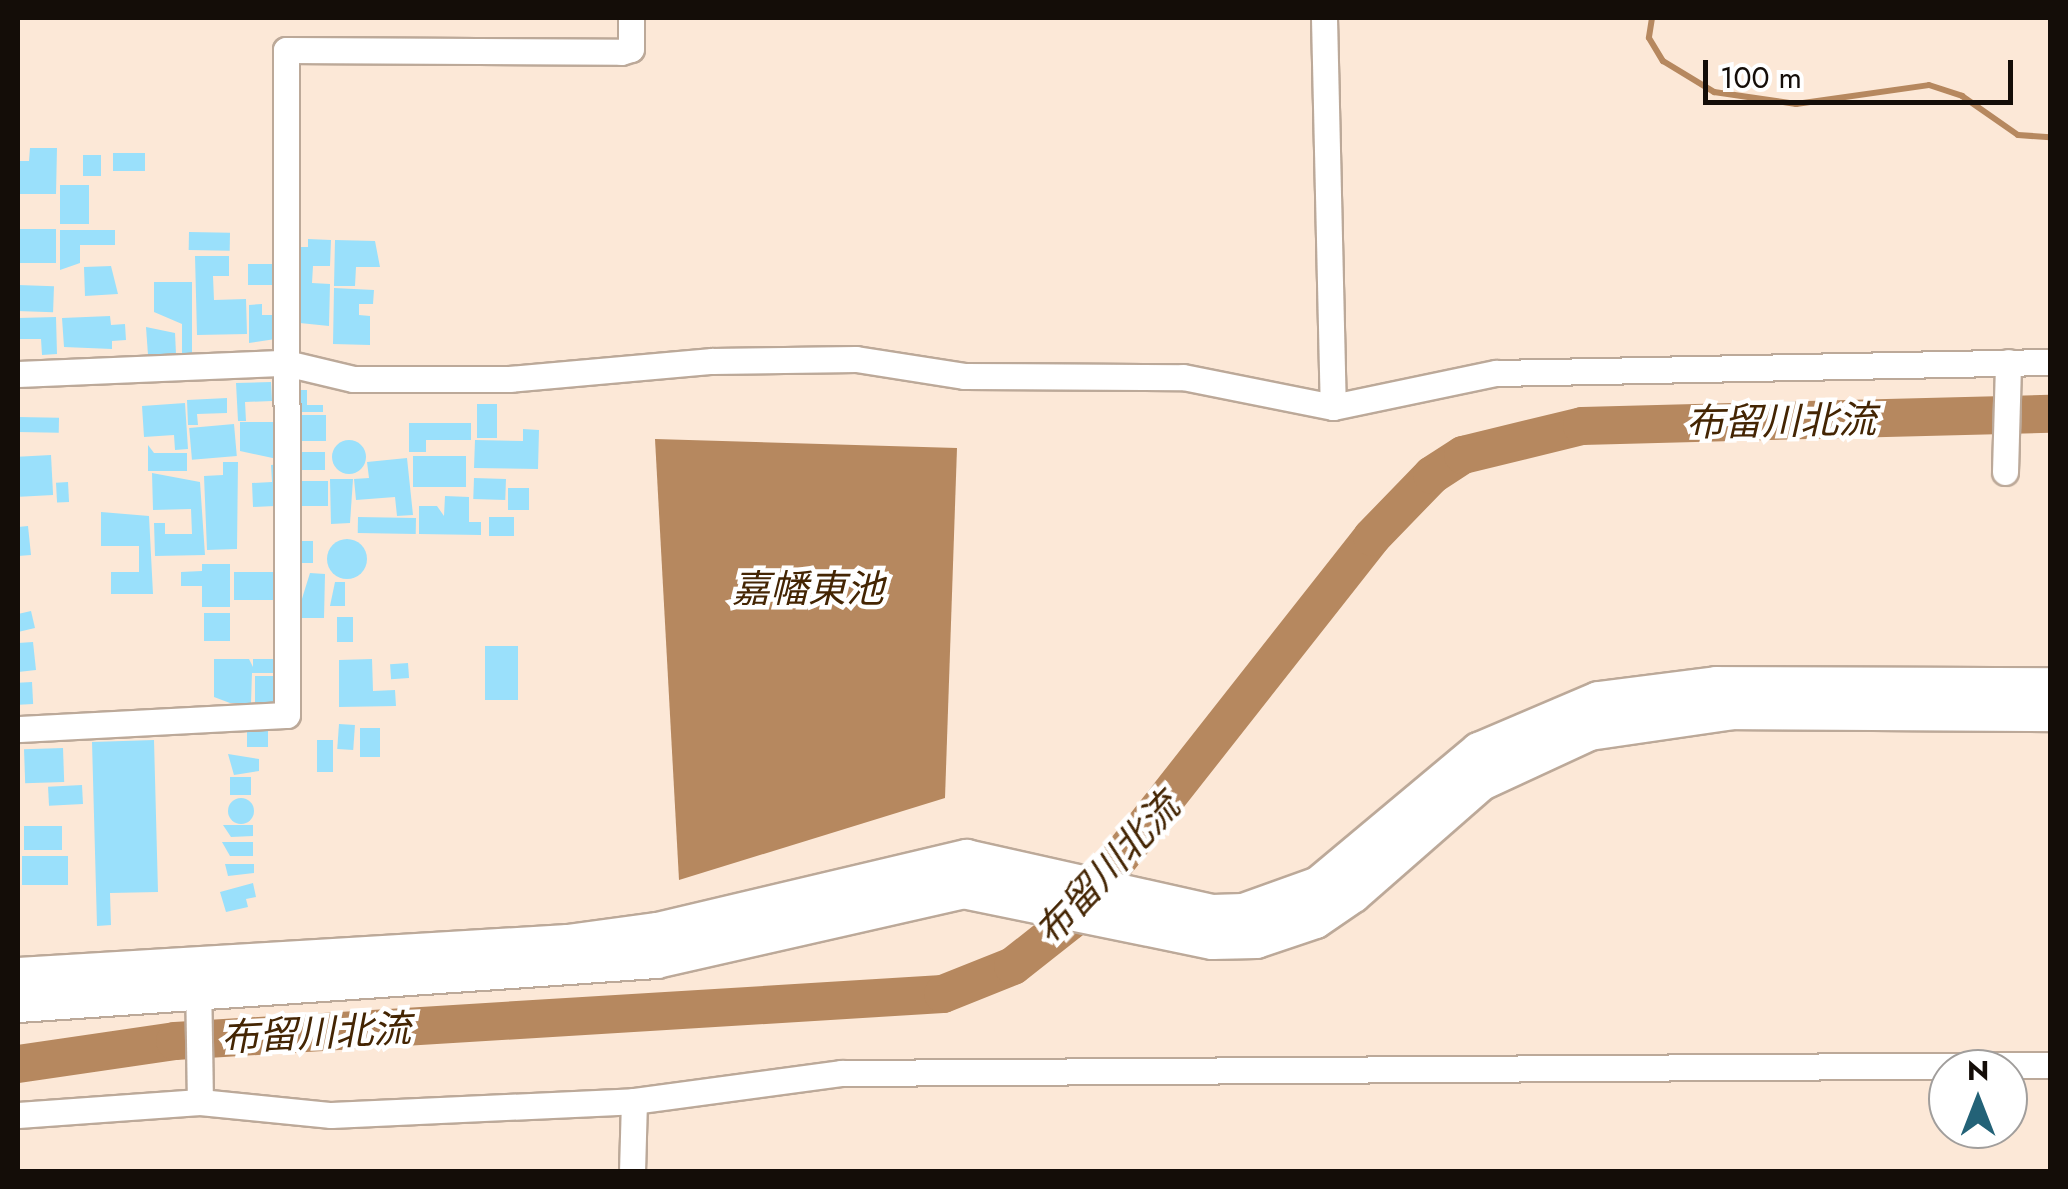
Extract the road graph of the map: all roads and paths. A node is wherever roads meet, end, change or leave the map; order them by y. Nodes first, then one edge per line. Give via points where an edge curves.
1 (631, 18) edge
2 (1324, 18) edge
3 (2050, 362) edge
4 (286, 363) junction
5 (2007, 371) junction
6 (18, 374) edge
7 (1333, 407) junction
8 (2005, 472) dead end
9 (2050, 685) edge
10 (2050, 713) edge
11 (18, 729) edge
12 (1148, 914) junction
13 (18, 975) edge
14 (198, 990) junction
15 (18, 1004) edge
16 (2050, 1065) edge
17 (200, 1097) junction
18 (634, 1101) junction
19 (18, 1115) edge
20 (632, 1172) edge

1 - 4 street via 631,49 621,52 286,50
2 - 7 street
3 - 5 street
4 - 6 street
4 - 7 street via 353,379 508,379 712,362 856,360 964,376 1184,377
4 - 11 street via 287,714
5 - 7 street via 1496,373
5 - 8 street
9 - 12 street via 1716,684 1598,700 1478,750 1318,884 1276,903
10 - 12 street via 1651,717 1555,744 1481,782 1315,920 1256,940 1212,942
12 - 14 street via 1048,887 963,890 656,960
13 - 14 street
14 - 15 street
14 - 17 street
16 - 18 street via 916,1071
17 - 18 street via 331,1115
17 - 19 street
18 - 20 street

